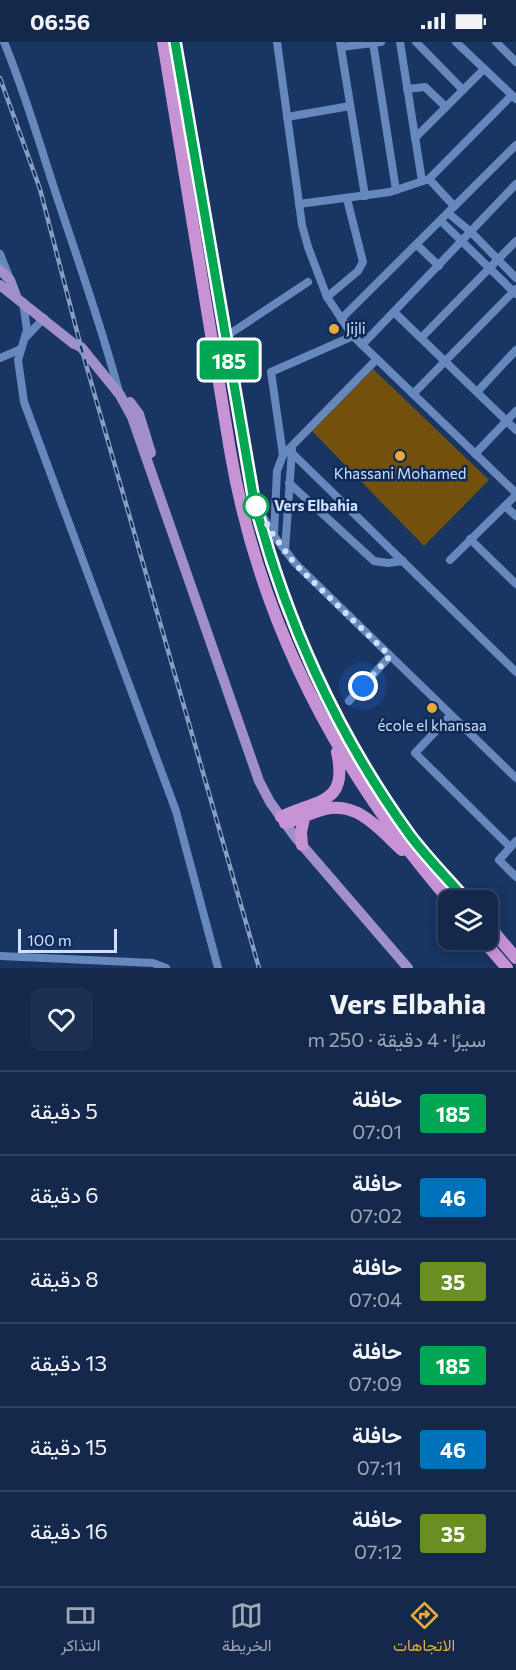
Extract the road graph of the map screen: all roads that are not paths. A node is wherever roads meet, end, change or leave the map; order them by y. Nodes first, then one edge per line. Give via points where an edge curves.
1 (4, 42) edge
2 (164, 42) edge
3 (175, 42) edge
4 (276, 42) edge
5 (400, 42) edge
6 (416, 42) edge
7 (456, 42) edge
8 (496, 42) edge
9 (377, 43) edge
10 (341, 45) edge
11 (516, 62) edge
12 (484, 69) junction
13 (407, 89) junction
14 (463, 90) junction
15 (514, 97) edge
16 (350, 106) junction
17 (446, 107) junction
18 (287, 117) junction
19 (415, 138) junction
20 (516, 146) edge
21 (425, 180) junction
22 (516, 184) edge
23 (396, 190) junction
24 (365, 196) junction
25 (347, 199) junction
26 (299, 204) junction
27 (451, 209) junction
28 (441, 221) junction
29 (471, 232) junction
30 (462, 241) junction
31 (516, 241) edge
32 (417, 245) junction
33 (0, 254) edge
34 (498, 259) junction
35 (439, 266) junction
36 (490, 269) junction
37 (0, 270) edge
38 (516, 278) edge
39 (5, 282) edge
40 (308, 282) dead end
41 (515, 292) edge
42 (327, 297) junction
43 (20, 299) junction
44 (394, 312) junction
45 (44, 318) junction
46 (341, 319) junction
47 (353, 336) junction
48 (26, 337) junction
49 (225, 337) junction
50 (421, 338) junction
51 (363, 345) junction
52 (21, 349) junction
53 (516, 350) edge
54 (0, 358) edge
55 (376, 359) junction
56 (445, 360) junction
57 (477, 392) junction
58 (413, 394) junction
59 (120, 395) junction
60 (516, 411) edge
61 (506, 421) junction
62 (516, 430) edge
63 (287, 454) junction
64 (475, 454) junction
65 (289, 483) junction
66 (516, 494) edge
67 (253, 495) junction
68 (505, 506) junction
69 (275, 511) junction
70 (261, 512) junction
71 (516, 516) edge
72 (274, 536) junction
73 (470, 539) junction
74 (285, 551) junction
75 (450, 560) dead end
76 (403, 561) junction
77 (516, 584) edge
78 (390, 656) junction
79 (516, 672) edge
80 (349, 701) dead end
81 (451, 715) junction
82 (323, 721) junction
83 (516, 778) edge
84 (304, 818) junction
85 (283, 820) junction
86 (513, 844) edge
87 (302, 845) junction
88 (415, 860) junction
89 (516, 877) edge
90 (440, 890) edge
91 (457, 890) edge
92 (498, 937) edge
93 (491, 950) edge
94 (0, 956) edge
95 (516, 958) edge
96 (166, 968) edge
97 (218, 968) edge
98 (408, 968) edge
99 (507, 968) edge

1 - 59 street via 103,331
2 - 82 highway via 237,492 269,600
3 - 49 highway
4 - 18 street
5 - 13 street
6 - 14 street
7 - 12 street
8 - 11 street
9 - 10 street
9 - 23 street
10 - 16 street
12 - 14 street
12 - 15 street
13 - 17 street via 425,87
13 - 19 street
14 - 17 street
15 - 21 street
16 - 18 street
16 - 24 street
17 - 19 street
18 - 26 street
19 - 21 street
20 - 27 street
21 - 23 street
21 - 27 street
22 - 29 street
23 - 24 street
24 - 25 street
25 - 26 street
25 - 42 street via 363,262
26 - 42 street via 308,247
27 - 28 street
27 - 29 street
28 - 30 street
28 - 32 street
29 - 30 street
29 - 34 street
30 - 35 street
30 - 36 street
31 - 34 street
32 - 35 street
32 - 46 street
33 - 39 street
34 - 36 street
34 - 38 street
35 - 44 street
36 - 41 street
36 - 50 street
37 - 39 main road
39 - 43 main road
40 - 49 street
41 - 56 street
42 - 46 street
43 - 45 main road
43 - 48 street
44 - 50 street
44 - 51 street
45 - 48 street
45 - 59 main road via 81,347
46 - 47 street
47 - 51 street
47 - 63 street via 271,372
48 - 52 street
49 - 67 highway
50 - 56 street
51 - 55 street
52 - 54 street
52 - 97 street via 18,360 24,402 172,800
53 - 57 street
55 - 58 street
55 - 63 street
56 - 57 street
56 - 58 street
57 - 61 street
58 - 64 street
59 - 85 main road via 139,414 172,532 259,781
60 - 61 street
61 - 62 street
61 - 64 street
63 - 65 street
63 - 69 street via 277,471
63 - 76 street
64 - 66 street
65 - 74 street
65 - 76 street via 374,561
66 - 68 street
67 - 70 street
67 - 91 highway via 287,605 327,698 358,755 410,835
68 - 71 street
68 - 73 street
69 - 70 street via 271,516
69 - 72 street
70 - 72 street
72 - 74 street
73 - 75 street
73 - 77 street
74 - 78 street
76 - 79 street
78 - 80 street
78 - 81 street
81 - 83 street
81 - 86 street via 415,753
82 - 85 highway via 340,764 337,787 330,797
82 - 88 highway
84 - 85 highway
84 - 87 highway
84 - 88 highway via 329,808 355,811
85 - 87 main road
86 - 89 street via 498,860
87 - 98 main road
88 - 90 highway
92 - 95 highway
93 - 99 highway
94 - 96 street via 153,963

